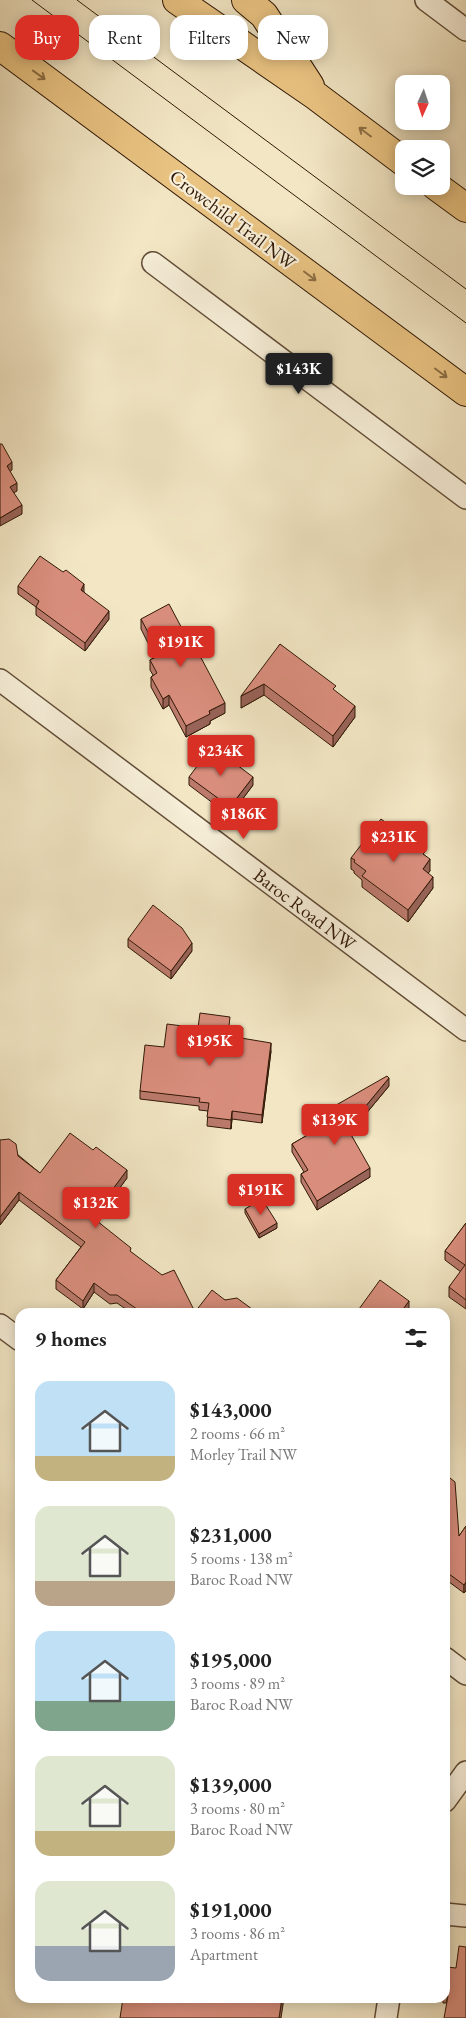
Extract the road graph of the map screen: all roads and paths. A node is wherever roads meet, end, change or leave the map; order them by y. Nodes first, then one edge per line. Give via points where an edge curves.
1 (177, 0) edge
2 (246, 0) edge
3 (426, 0) edge
4 (466, 30) edge
5 (0, 46) edge
6 (316, 96) junction
7 (395, 155) edge
8 (448, 195) edge
9 (466, 208) edge
10 (153, 264) dead end
11 (466, 392) edge
12 (466, 498) edge
13 (0, 680) edge
14 (466, 1030) edge
15 (0, 1325) edge
16 (15, 1336) edge
17 (450, 1662) edge
18 (466, 1674) edge
19 (466, 1772) edge
20 (450, 1794) edge
21 (450, 1914) edge
22 (466, 1916) edge
23 (388, 2003) edge
24 (386, 2018) edge

1 - 6 highway
2 - 6 highway via 264,15
3 - 4 street
5 -> 11 highway, Crowchild Trail NW
7 -> 6 highway
8 - 9 highway
10 - 12 street
13 - 14 street, Baroc Road NW
15 - 16 street
17 - 18 street
19 - 20 street
21 - 22 street
23 - 24 street

